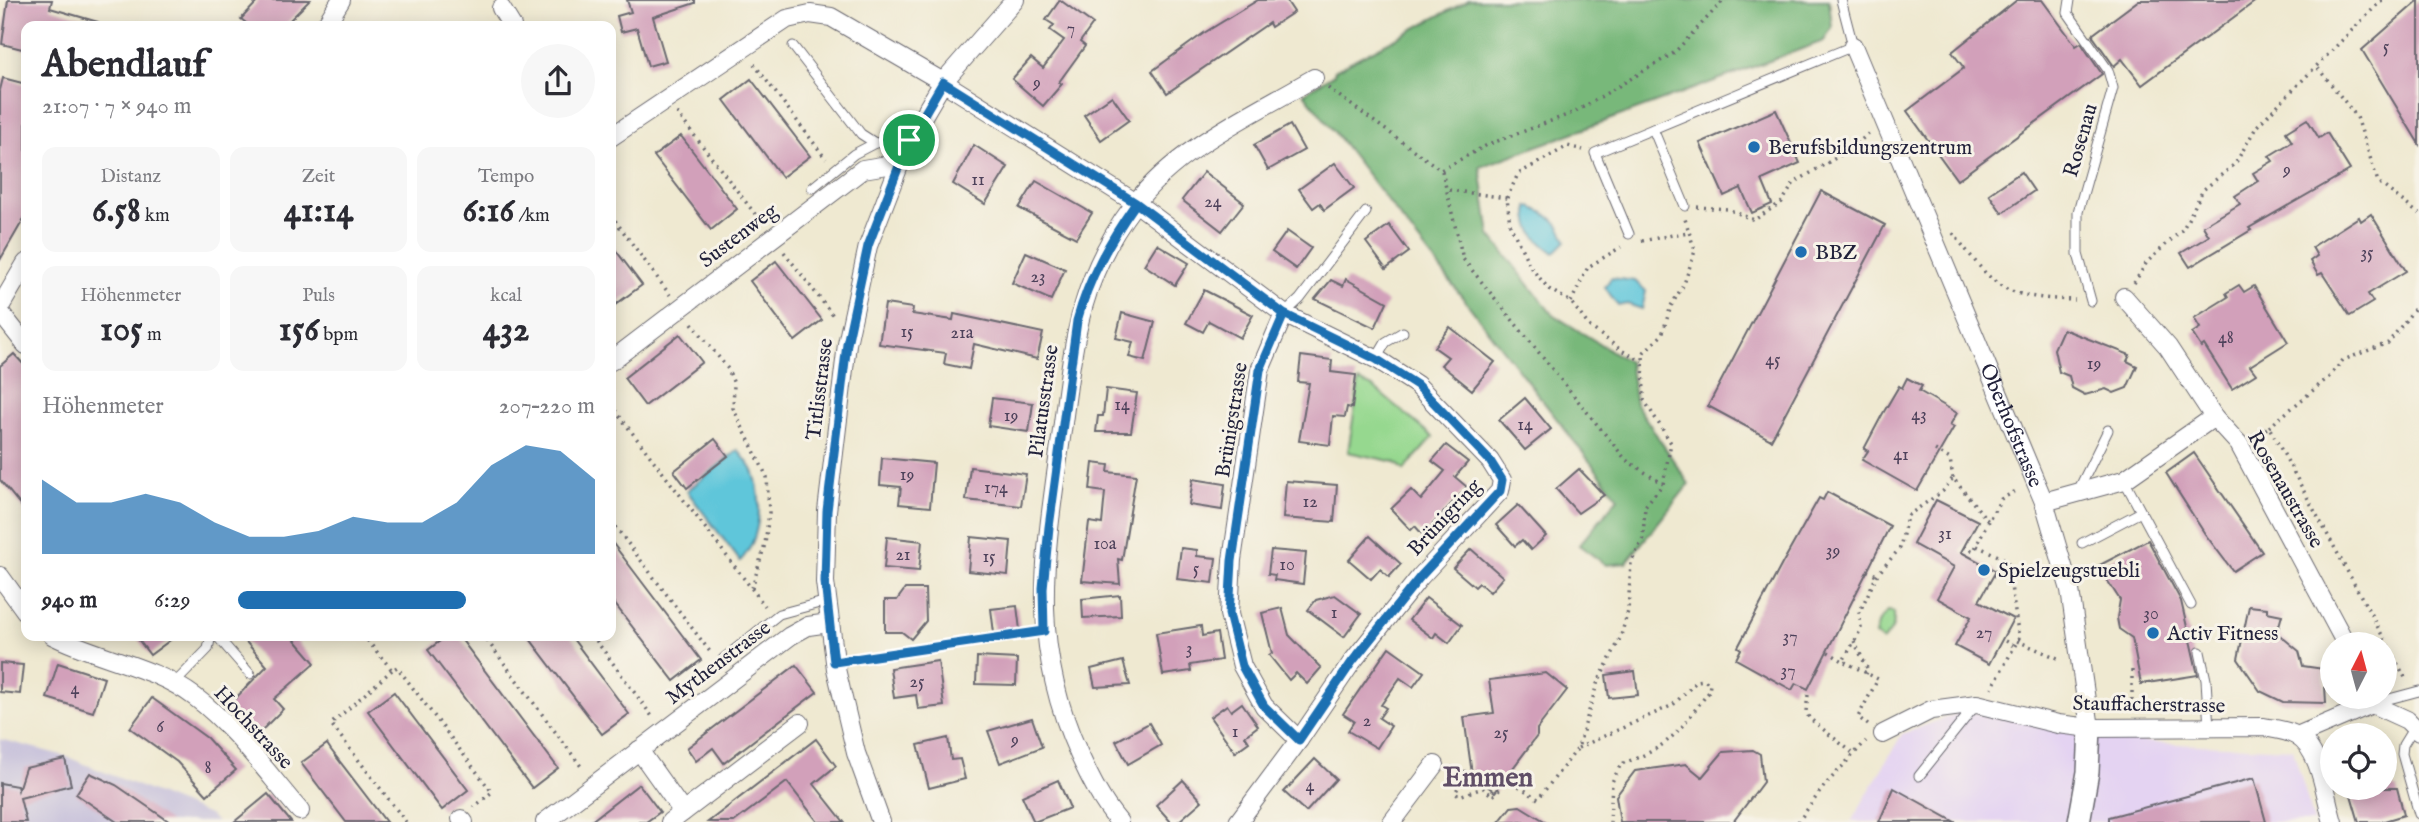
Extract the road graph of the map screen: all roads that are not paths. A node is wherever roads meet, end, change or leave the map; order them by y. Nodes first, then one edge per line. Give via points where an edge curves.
1 (341, 0) edge
2 (1015, 0) edge
3 (1841, 0) edge
4 (2070, 0) edge
5 (501, 8) dead end
6 (328, 21) edge
7 (509, 21) edge
8 (793, 46) dead end
9 (1853, 46) junction
10 (1314, 78) road end
11 (943, 82) junction
12 (1653, 129) junction
13 (616, 134) edge
14 (909, 140) junction
15 (875, 143) junction
16 (900, 163) junction
17 (812, 188) dead end
18 (1136, 203) junction
19 (1685, 206) road end
20 (1366, 212) dead end
21 (1629, 234) dead end
22 (21, 272) edge
23 (2124, 298) road end
24 (2091, 301) road end
25 (0, 310) edge
26 (1284, 314) junction
27 (1403, 332) dead end
28 (21, 338) edge
29 (616, 357) edge
30 (1376, 359) junction
31 (2214, 417) junction
32 (2108, 430) dead end
33 (2124, 480) junction
34 (2078, 493) junction
35 (2045, 502) junction
36 (2141, 512) junction
37 (2082, 543) dead end
38 (0, 576) edge
39 (827, 601) junction
40 (21, 605) edge
41 (2191, 605) dead end
42 (829, 623) junction
43 (2340, 632) edge
44 (67, 641) edge
45 (211, 641) edge
46 (220, 641) edge
47 (2200, 652) dead end
48 (723, 659) dead end
49 (250, 674) dead end
50 (173, 685) junction
51 (2416, 692) edge
52 (2398, 695) edge
53 (1979, 705) junction
54 (2352, 709) edge
55 (2387, 709) edge
56 (800, 723) dead end
57 (2090, 728) junction
58 (2209, 728) junction
59 (2416, 730) edge
60 (1883, 734) road end
61 (2297, 736) junction
62 (1299, 740) junction
63 (639, 750) junction
64 (1435, 765) road end
65 (1919, 776) dead end
66 (300, 811) dead end
67 (2419, 814) edge
68 (676, 817) edge
69 (545, 822) edge
70 (881, 822) edge
71 (1119, 822) edge
72 (1237, 822) edge
73 (1392, 822) edge
74 (2078, 822) edge
75 (2333, 822) edge

1 - 6 street
2 - 11 street, Titlisstrasse
3 - 9 lane
4 - 24 lane, Rosenau via 2068,13 2108,70 2113,88 2078,212 2078,254
5 - 7 street
8 - 15 lane via 861,134
9 - 12 lane
9 - 35 street, Oberhofstrasse
10 - 18 street, Pilatusstrasse via 1203,143
11 - 13 street via 831,17 810,14 787,19
11 - 14 street, Titlisstrasse
11 - 18 street
12 - 19 lane
12 - 21 lane via 1595,153
14 - 15 lane
14 - 16 street, Titlisstrasse
15 - 17 lane
16 - 29 street, Sustenweg via 863,169
16 - 39 street, Titlisstrasse via 868,246 847,344 827,511
18 - 26 street
18 - 71 street, Pilatusstrasse via 1108,243 1077,321 1043,588 1044,631 1064,719 1094,788
20 - 26 lane
22 - 25 street
23 - 31 street, Rosenaustrasse via 2168,347
25 - 28 street
26 - 30 street, Brünigring
26 - 62 street, Brünigstrasse via 1260,370 1232,561 1229,614 1242,666 1264,706
27 - 30 lane via 1386,342
30 - 62 street, Brünigring via 1417,385 1490,461 1502,480 1500,491 1420,577 1352,662
31 - 33 street
31 - 43 street, Rosenaustrasse via 2239,444
32 - 34 lane
33 - 34 street
33 - 36 lane
34 - 35 street
35 - 57 street, Oberhofstrasse via 2070,590
36 - 37 lane
36 - 41 lane
38 - 40 street
39 - 42 street, Titlisstrasse
39 - 48 lane via 779,614
42 - 63 street, Mythenstrasse via 808,626 790,636
42 - 70 street, Titlisstrasse via 856,753
44 - 50 street, Hochstrasse
45 - 50 lane
46 - 49 lane
47 - 58 lane
50 - 66 street, Hochstrasse via 194,696 230,731
51 - 52 lane
53 - 57 street, Stauffacherstrasse
53 - 60 street, Stauffacherstrasse via 1931,710
53 - 65 lane
54 - 61 street
55 - 59 street
56 - 68 street
57 - 58 street, Stauffacherstrasse
57 - 74 street, Oberhofstrasse via 2088,772
58 - 61 street, Stauffacherstrasse via 2264,727
59 - 67 lane via 2403,745 2402,754
61 - 75 street via 2309,746
62 - 72 street
63 - 68 street
63 - 69 street, Mythenstrasse
64 - 73 street

